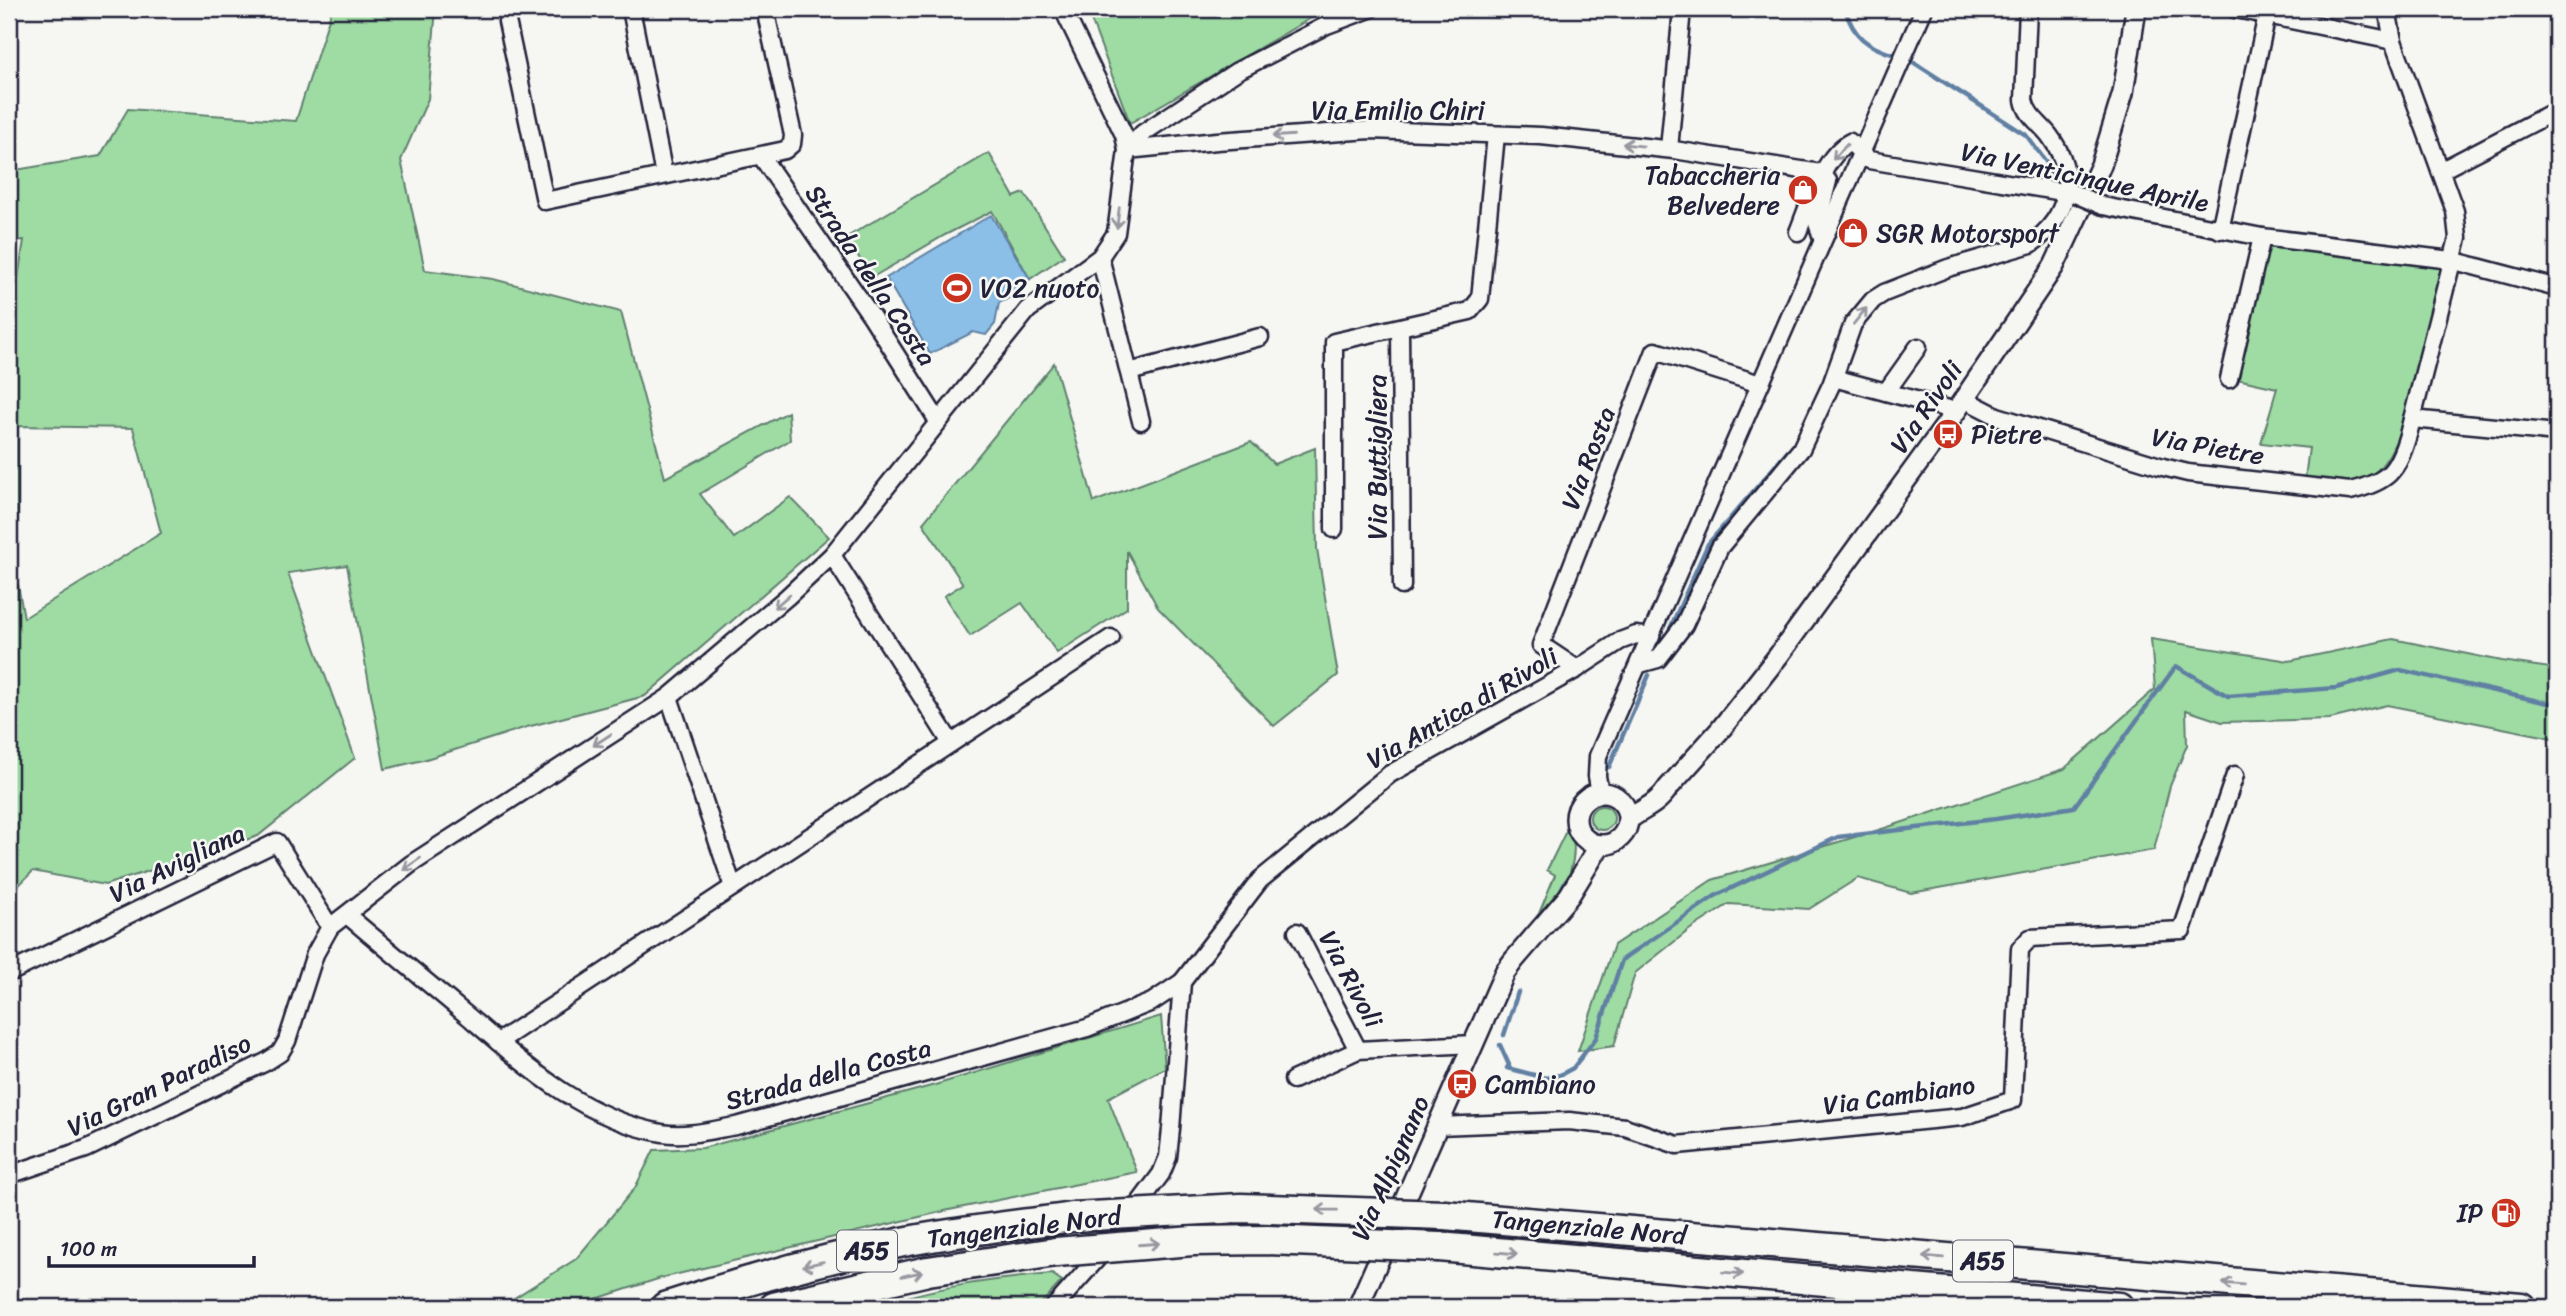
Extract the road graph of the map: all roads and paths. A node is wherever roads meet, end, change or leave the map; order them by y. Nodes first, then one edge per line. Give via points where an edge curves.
1 (631, 9) edge
2 (765, 9) edge
3 (1063, 9) edge
4 (1370, 9) edge
5 (1682, 9) edge
6 (1924, 9) edge
7 (2028, 9) edge
8 (2136, 9) edge
9 (2235, 9) edge
10 (2387, 9) edge
11 (1336, 15) edge
12 (2267, 15) junction
13 (507, 22) dead end
14 (2393, 41) junction
15 (2557, 110) edge
16 (1496, 135) junction
17 (1670, 149) junction
18 (1127, 150) junction
19 (1859, 153) junction
20 (761, 156) junction
21 (2440, 171) junction
22 (1821, 173) junction
23 (664, 175) junction
24 (2071, 193) junction
25 (2220, 230) junction
26 (1798, 232) dead end
27 (2262, 237) junction
28 (1822, 238) junction
29 (1100, 257) junction
30 (2451, 260) junction
31 (2557, 288) edge
32 (1400, 328) junction
33 (1260, 337) dead end
34 (1918, 347) dead end
35 (1129, 372) junction
36 (1834, 378) junction
37 (2230, 379) dead end
38 (1760, 384) junction
39 (1886, 392) junction
40 (1960, 405) junction
41 (2412, 419) junction
42 (1141, 421) dead end
43 (938, 422) junction
44 (2557, 433) edge
45 (1334, 529) dead end
46 (832, 555) junction
47 (1402, 586) dead end
48 (1651, 637) junction
49 (1111, 638) dead end
50 (1640, 664) junction
51 (1577, 669) junction
52 (668, 696) junction
53 (951, 743) junction
54 (2235, 775) dead end
55 (1668, 788) junction
56 (1608, 795) junction
57 (1629, 819) junction
58 (1592, 842) junction
59 (733, 887) junction
60 (347, 915) junction
61 (330, 927) junction
62 (1297, 932) dead end
63 (1505, 972) joint
64 (9, 973) edge
65 (1182, 982) junction
66 (498, 1042) junction
67 (1473, 1044) junction
68 (1358, 1050) junction
69 (1293, 1080) dead end
70 (1437, 1126) junction
71 (9, 1175) edge
72 (665, 1307) edge
73 (774, 1307) edge
74 (1054, 1307) edge
75 (1358, 1307) edge
76 (2119, 1307) edge
77 (2521, 1307) edge

1 - 23 street
2 - 20 street via 793,135 785,150
3 - 18 street
4 - 11 street
5 - 17 street
6 - 19 street
7 - 24 street via 2025,108 2058,150
8 - 40 street, Via Rivoli via 2123,93 2101,165 2079,215 2054,266
9 - 12 street
10 - 14 street, Via Pietre
11 - 18 street via 1237,71 1143,133
12 - 14 street
12 - 25 street
13 - 23 street via 545,201
14 - 21 street, Via Pietre
15 - 21 street
17 -> 16 street, Via Emilio Chiri
16 -> 18 street, Via Emilio Chiri via 1370,130
16 - 32 street, Via Buttigliera via 1480,299 1470,311
17 - 22 street, Via Emilio Chiri
18 -> 29 street, Strada della Costa via 1116,233
19 -> 22 street via 1854,144 1846,144
19 - 24 street, Via Venticinque Aprile via 1869,160
19 - 28 street
20 - 23 street
20 - 43 street, Strada della Costa
21 - 30 street, Via Pietre via 2455,211 2458,238
22 - 26 street
22 - 28 street via 1828,181 1817,223
24 - 25 street, Via Venticinque Aprile, bridge via 2103,206
36 -> 24 street via 1853,324 1873,300 1948,268 2031,244 2058,216
25 - 27 street, Via Venticinque Aprile
27 - 30 street, Via Venticinque Aprile
27 - 37 street
28 - 38 street
29 - 35 street
29 - 43 street, Strada della Costa via 1028,310
30 - 31 street, Via Venticinque Aprile
30 - 41 street, Via Pietre
32 - 45 street, Via Buttigliera via 1334,342
32 - 47 street, Via Buttigliera
33 - 35 street
34 - 39 street
35 - 42 street
36 - 39 street
36 - 50 street via 1801,449 1720,547 1684,625 1658,659
38 - 48 street
38 - 51 street, Via Rosta via 1655,351 1541,645
39 - 40 street
40 - 41 street, Via Pietre via 2188,473 2350,491 2372,486 2393,471
40 - 55 street, Via Rivoli via 1749,695
41 - 44 street
43 - 46 street, Strada della Costa
46 -> 52 street, Strada della Costa
46 - 53 street
48 - 50 street
48 - 51 street, Via Antica di Rivoli via 1636,635 1620,641
49 - 53 street
50 - 56 street via 1598,756 1597,776
51 - 65 street, Via Antica di Rivoli via 1390,774 1260,880
52 - 59 street
52 -> 60 street, Strada della Costa via 411,864
53 - 59 street
54 - 70 street, Via Cambiano via 2182,930 2030,938 2020,949 2013,1100 1962,1117 1677,1145 1625,1127 1569,1121
55 - 56 street via 1642,799
55 - 57 street, Via Rivoli via 1654,805
56 - 57 street via 1627,810
56 - 58 street via 1584,800 1576,814 1576,823
57 - 58 street, Via Rivoli via 1616,841
58 - 63 street, Via Rivoli via 1578,880 1559,910
59 - 66 street
60 - 61 street, Strada della Costa
60 - 66 street, Strada della Costa
61 - 64 street, Via Avigliana via 276,842
61 - 71 street, Via Gran Paradiso via 315,954 280,1052 86,1149
62 - 68 street, Via Rivoli
63 - 67 street, Via Alpignano
65 - 66 street, Strada della Costa via 1152,1002 1087,1028 736,1126 696,1133 664,1133 618,1122 570,1097
65 - 74 street via 1168,1157 1153,1188
67 - 68 street, Via Rivoli
67 - 70 street, Via Alpignano
68 - 69 street, Via Rivoli
70 - 75 street, Via Alpignano
77 -> 72 highway, Tangenziale Nord / A55, bridge via 1444,1215 1241,1208 1073,1217 903,1242
73 -> 76 highway, Tangenziale Nord / A55, bridge via 928,1271 1056,1252 1193,1241 1439,1247

